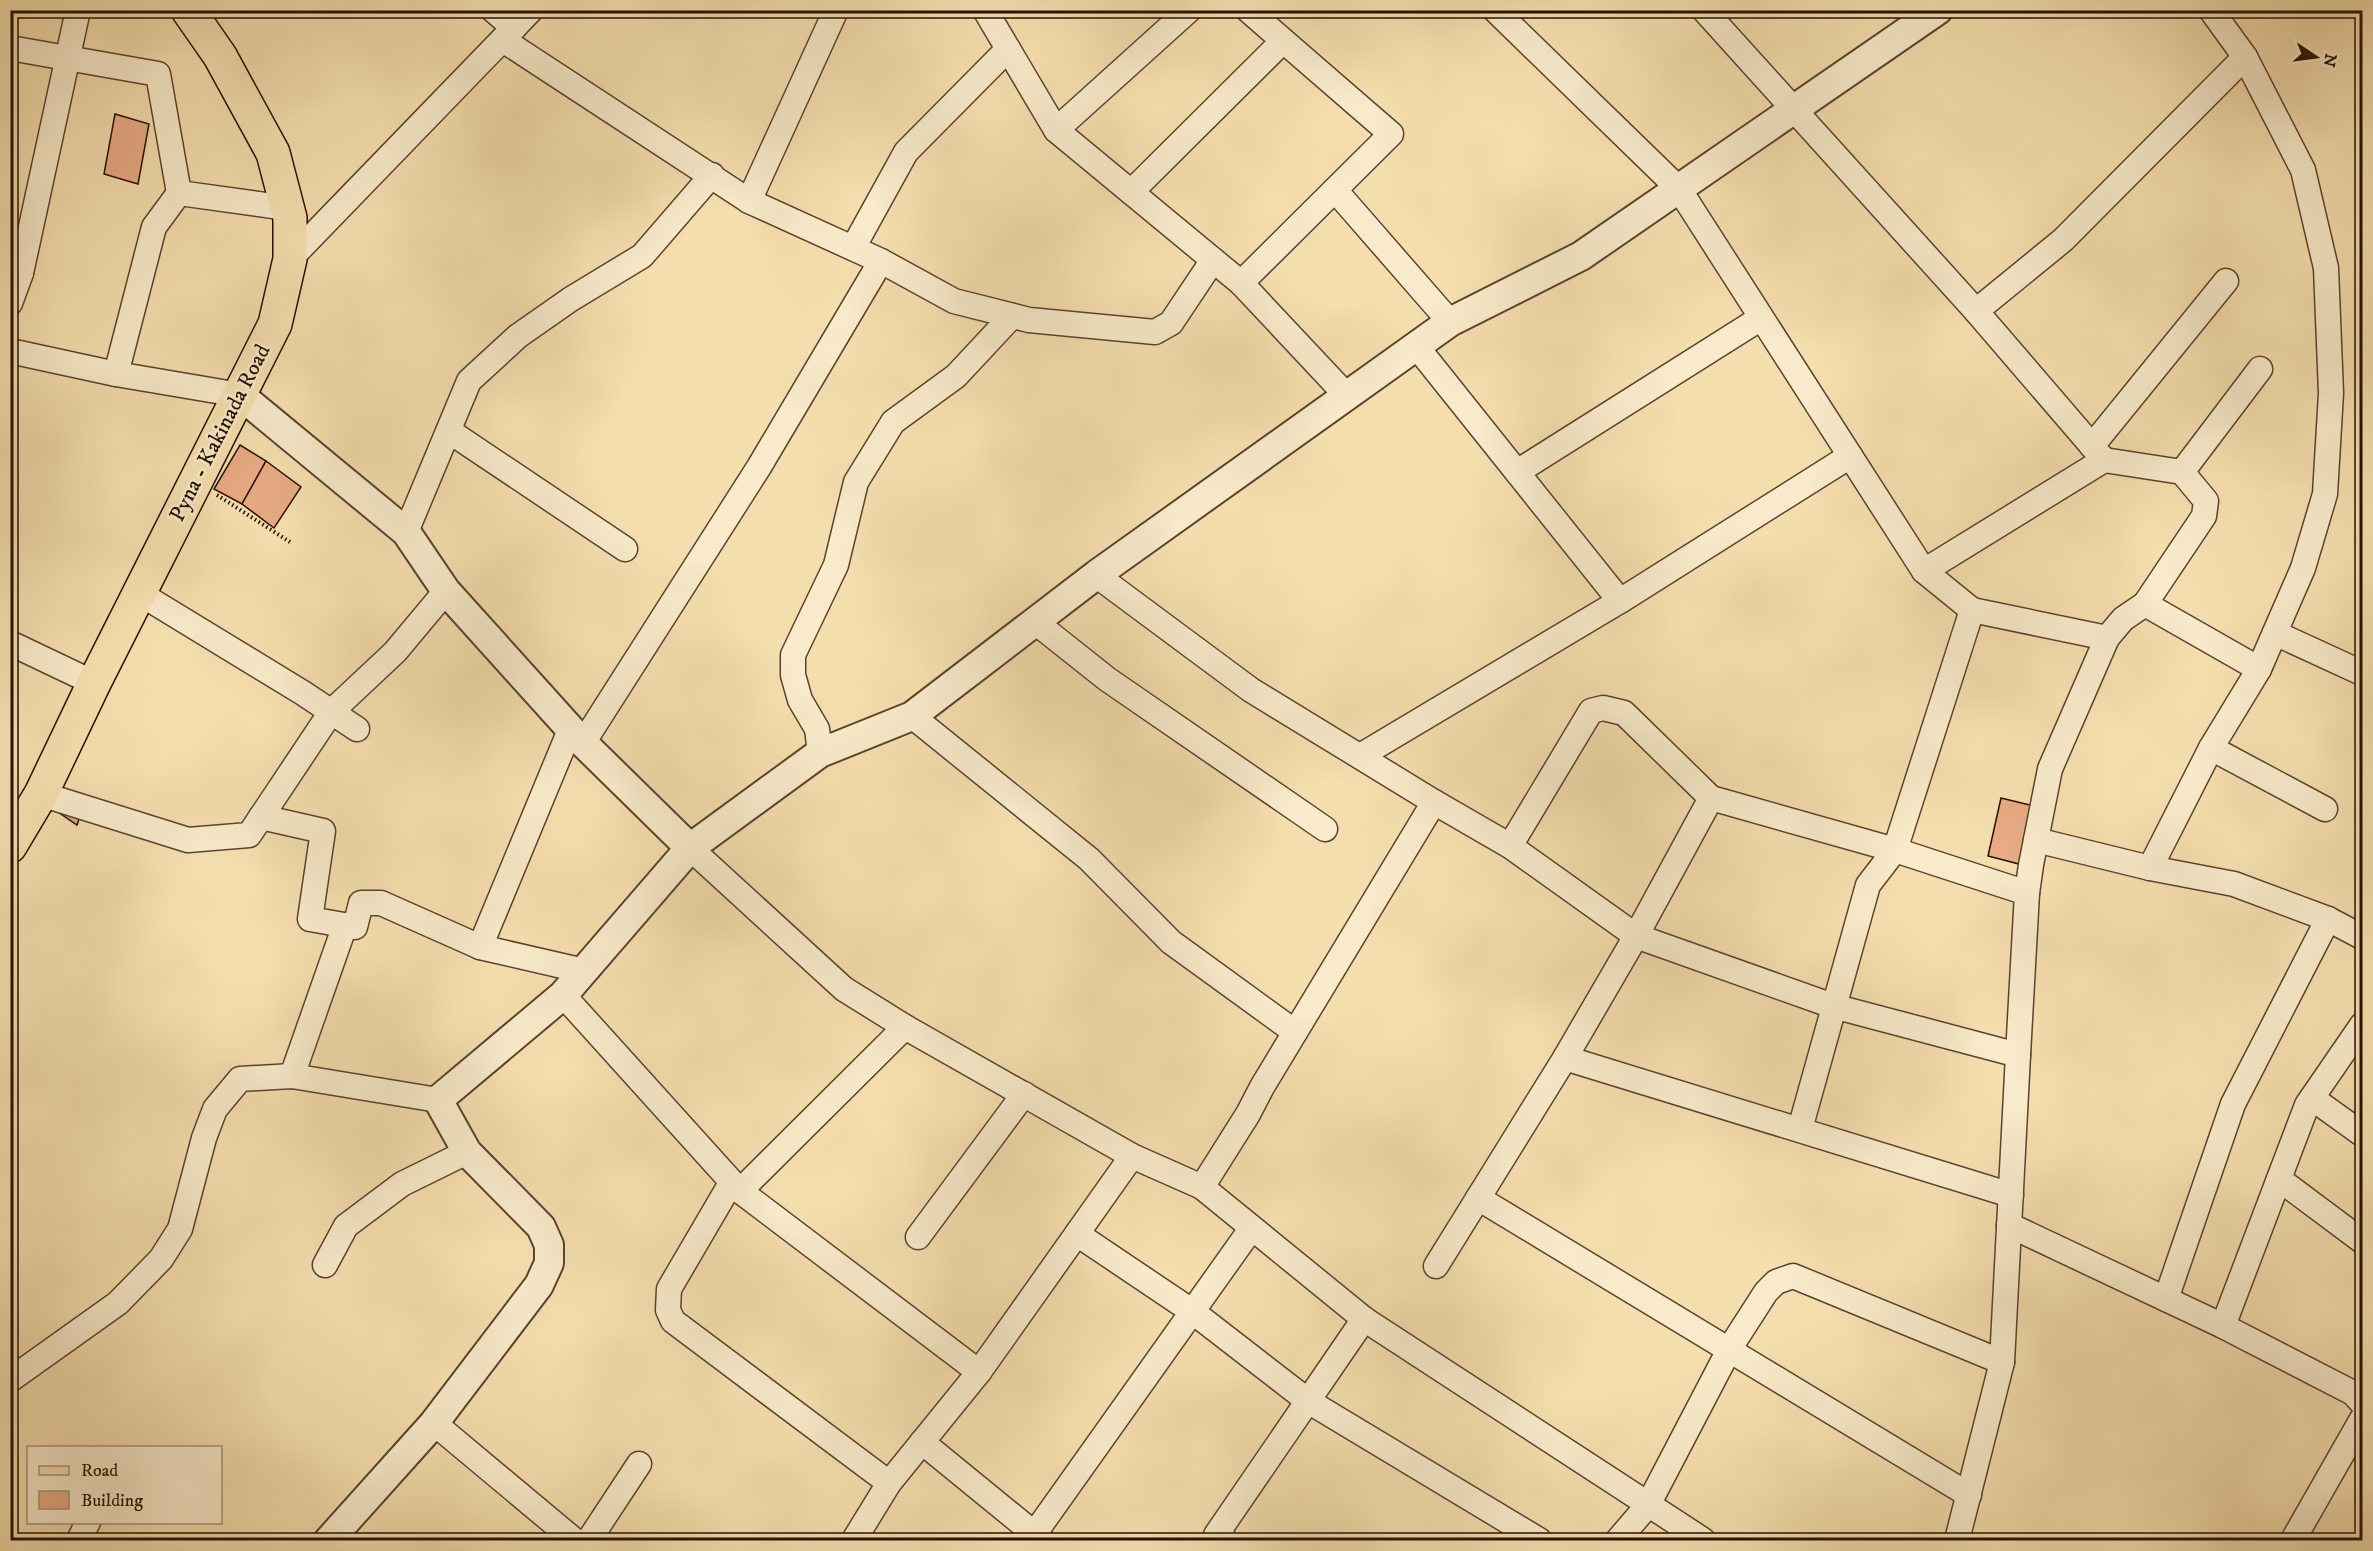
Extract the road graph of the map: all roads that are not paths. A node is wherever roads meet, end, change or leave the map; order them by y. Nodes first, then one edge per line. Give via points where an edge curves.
1 (78, 10) edge
2 (188, 10) edge
3 (493, 10) edge
4 (531, 10) edge
5 (836, 10) edge
6 (985, 10) edge
7 (1189, 10) edge
8 (1248, 10) edge
9 (1495, 10) edge
10 (1704, 10) edge
11 (1938, 10) edge
12 (2211, 10) edge
13 (509, 34) junction
14 (1283, 40) junction
15 (10, 48) edge
16 (1008, 49) junction
17 (2246, 57) junction
18 (69, 60) junction
19 (1795, 109) junction
20 (1056, 130) junction
21 (712, 175) junction
22 (1679, 189) junction
23 (1335, 190) junction
24 (1131, 192) junction
25 (179, 193) junction
26 (749, 201) junction
27 (287, 208) junction
28 (853, 248) junction
29 (290, 259) junction
30 (1214, 260) junction
31 (881, 261) junction
32 (16, 270) edge
33 (2226, 281) dead end
34 (1241, 283) junction
35 (10, 303) edge
36 (1976, 310) junction
37 (1012, 316) junction
38 (1761, 318) junction
39 (1450, 322) junction
40 (1417, 347) junction
41 (10, 351) edge
42 (2259, 369) dead end
43 (116, 374) junction
44 (240, 395) junction
45 (1347, 396) junction
46 (449, 431) junction
47 (2098, 453) junction
48 (1850, 456) junction
49 (1517, 472) junction
50 (2182, 472) junction
51 (406, 532) junction
52 (625, 549) dead end
53 (1924, 571) junction
54 (1095, 575) junction
55 (446, 591) junction
56 (139, 593) junction
57 (1620, 601) junction
58 (2145, 604) junction
59 (1972, 610) junction
60 (1034, 621) junction
61 (2275, 633) junction
62 (2107, 638) junction
63 (10, 644) edge
64 (2259, 669) junction
65 (2362, 673) edge
66 (94, 683) junction
67 (331, 712) junction
68 (912, 716) junction
69 (357, 729) dead end
70 (577, 736) junction
71 (2211, 748) junction
72 (820, 753) junction
73 (1360, 756) junction
74 (41, 794) junction
75 (1711, 798) junction
76 (1434, 802) junction
77 (2325, 809) dead end
78 (261, 817) junction
79 (1325, 828) dead end
80 (15, 830) edge
81 (2036, 840) junction
82 (1510, 846) junction
83 (690, 848) junction
84 (1895, 850) junction
85 (2150, 868) junction
86 (2027, 893) junction
87 (2328, 919) junction
88 (345, 925) junction
89 (1636, 936) junction
90 (2362, 937) edge
91 (480, 947) junction
92 (584, 971) junction
93 (563, 995) junction
94 (1833, 1006) junction
95 (2362, 1025) edge
96 (905, 1027) junction
97 (1295, 1032) junction
98 (2018, 1055) junction
99 (1565, 1058) junction
100 (292, 1076) junction
101 (1024, 1094) junction
102 (2312, 1098) junction
103 (438, 1100) junction
104 (1800, 1129) junction
105 (2362, 1134) edge
106 (467, 1152) junction
107 (1132, 1156) junction
108 (2279, 1179) junction
109 (736, 1187) junction
110 (1202, 1187) junction
111 (2010, 1195) junction
112 (1478, 1198) junction
113 (2009, 1225) junction
114 (1251, 1229) junction
115 (1077, 1234) junction
116 (918, 1237) dead end
117 (2362, 1241) edge
118 (325, 1265) dead end
119 (1436, 1266) dead end
120 (2166, 1299) junction
121 (1193, 1312) junction
122 (1365, 1319) junction
123 (2223, 1326) junction
124 (1730, 1348) junction
125 (2002, 1362) junction
126 (979, 1372) junction
127 (10, 1380) edge
128 (2359, 1391) edge
129 (1308, 1401) junction
130 (2362, 1419) edge
131 (435, 1423) junction
132 (922, 1442) junction
133 (639, 1464) dead end
134 (889, 1483) junction
135 (1969, 1495) junction
136 (1648, 1505) junction
137 (87, 1524) edge
138 (1035, 1538) edge
139 (79, 1540) edge
140 (329, 1540) edge
141 (574, 1540) edge
142 (589, 1540) edge
143 (854, 1540) edge
144 (1225, 1540) edge
145 (1539, 1540) edge
146 (1618, 1540) edge
147 (1703, 1540) edge
148 (1957, 1540) edge
149 (2293, 1540) edge

1 - 18 street
2 - 27 main road, Pyna - Kakinada Road via 220,56 273,153
3 - 13 street
4 - 13 street
5 - 26 street
6 - 16 street
7 - 20 street
8 - 14 street
9 - 22 street
10 - 19 street
11 - 19 street
12 - 17 street
13 - 21 street
13 - 29 street
14 - 23 street via 1391,134
14 - 24 street
15 - 18 street
16 - 20 street
16 - 28 street via 906,152
17 - 36 street via 2062,240
17 - 61 street via 2303,170 2326,268 2331,393 2325,494 2303,568
18 - 25 street via 158,74
18 - 32 street
19 - 22 street
19 - 36 street
20 - 24 street
21 - 26 street
21 - 46 street via 642,256 571,298 518,336 477,373
22 - 38 street
22 - 39 street via 1581,256
23 - 34 street
23 - 39 street
24 - 30 street
25 - 27 street
25 - 43 street via 154,227
26 - 28 street
27 - 29 main road, Pyna - Kakinada Road
28 - 31 street
29 - 44 main road, Pyna - Kakinada Road via 275,324
30 - 34 street
30 - 37 street via 1171,323 1155,332
31 - 37 street via 954,301
31 - 70 street via 759,467
32 - 35 street
33 - 47 street
34 - 45 street
36 - 47 street
37 - 72 street via 956,376 893,422 856,482 836,566 793,655 793,675 800,700 817,729
38 - 48 street
38 - 49 street
39 - 40 street
40 - 45 street
40 - 49 street
41 - 43 street
42 - 50 street
43 - 44 street
44 - 51 street
44 - 56 main road, Pyna - Kakinada Road
45 - 54 street
46 - 51 street
46 - 52 street
47 - 50 street
47 - 53 street
48 - 53 street
48 - 57 street
49 - 57 street
50 - 58 street via 2206,501 2204,516
51 - 55 street
53 - 59 street
54 - 60 street
54 - 73 street via 1251,690
55 - 67 street via 395,652
55 - 70 street
56 - 66 main road, Pyna - Kakinada Road
56 - 67 street
57 - 73 street
58 - 62 street via 2123,619
58 - 64 street
59 - 62 street
59 - 84 street
60 - 68 street
60 - 79 street via 1107,679
61 - 64 street
61 - 65 street
62 - 81 street via 2050,769
63 - 66 street
64 - 71 street
66 - 74 main road, Pyna - Kakinada Road
67 - 69 street
67 - 78 street
68 - 72 street
68 - 97 street via 1089,859 1171,942
70 - 83 street
70 - 91 street
71 - 77 street
71 - 85 street
72 - 83 street
73 - 76 street
74 - 78 street via 188,840 249,835
74 - 80 main road, Pyna - Kakinada Road
75 - 82 street via 1624,713 1603,708 1591,711
75 - 84 street
75 - 89 street
76 - 82 street
76 - 97 street
78 - 88 street via 323,831 310,919
81 - 85 street
81 - 86 street
82 - 89 street
83 - 92 street
83 - 96 street via 844,989
84 - 86 street
84 - 94 street via 1868,885
85 - 87 street via 2234,884
86 - 98 street
87 - 90 street
87 - 120 street via 2233,1104
88 - 91 street via 355,927 361,903 381,903
88 - 100 street
89 - 94 street
89 - 99 street
91 - 92 street
92 - 93 street
93 - 103 street
93 - 109 street
94 - 98 street
94 - 104 street
95 - 102 street
96 - 101 street
96 - 109 street
97 - 110 street
98 - 111 street
99 - 104 street
99 - 112 street
100 - 103 street
100 - 127 street via 240,1079 215,1109 180,1230 161,1258 118,1303
101 - 107 street
101 - 116 street
102 - 105 street
102 - 108 street
103 - 106 street
104 - 111 street
106 - 118 street via 402,1184 354,1219 346,1226
106 - 131 street via 541,1227 549,1245 549,1263 539,1285
107 - 110 street
107 - 115 street
108 - 117 street
108 - 123 street
109 - 126 street
109 - 134 street via 669,1289 668,1310 673,1321
110 - 114 street
111 - 113 street
112 - 119 street
112 - 124 street
113 - 120 street
113 - 125 street
114 - 121 street
114 - 122 street
115 - 121 street
115 - 126 street
120 - 123 street
121 - 129 street
121 - 138 street
122 - 129 street
122 - 136 street
123 - 128 street
124 - 125 street via 1766,1292 1776,1282 1793,1276
124 - 135 street
124 - 136 street
125 - 135 street
126 - 132 street
129 - 144 street via 1216,1535
129 - 145 street
130 - 149 street
131 - 140 street
131 - 141 street
132 - 134 street
132 - 138 street
133 - 142 street
134 - 143 street
135 - 148 street
136 - 146 street
136 - 147 street
137 - 139 street

